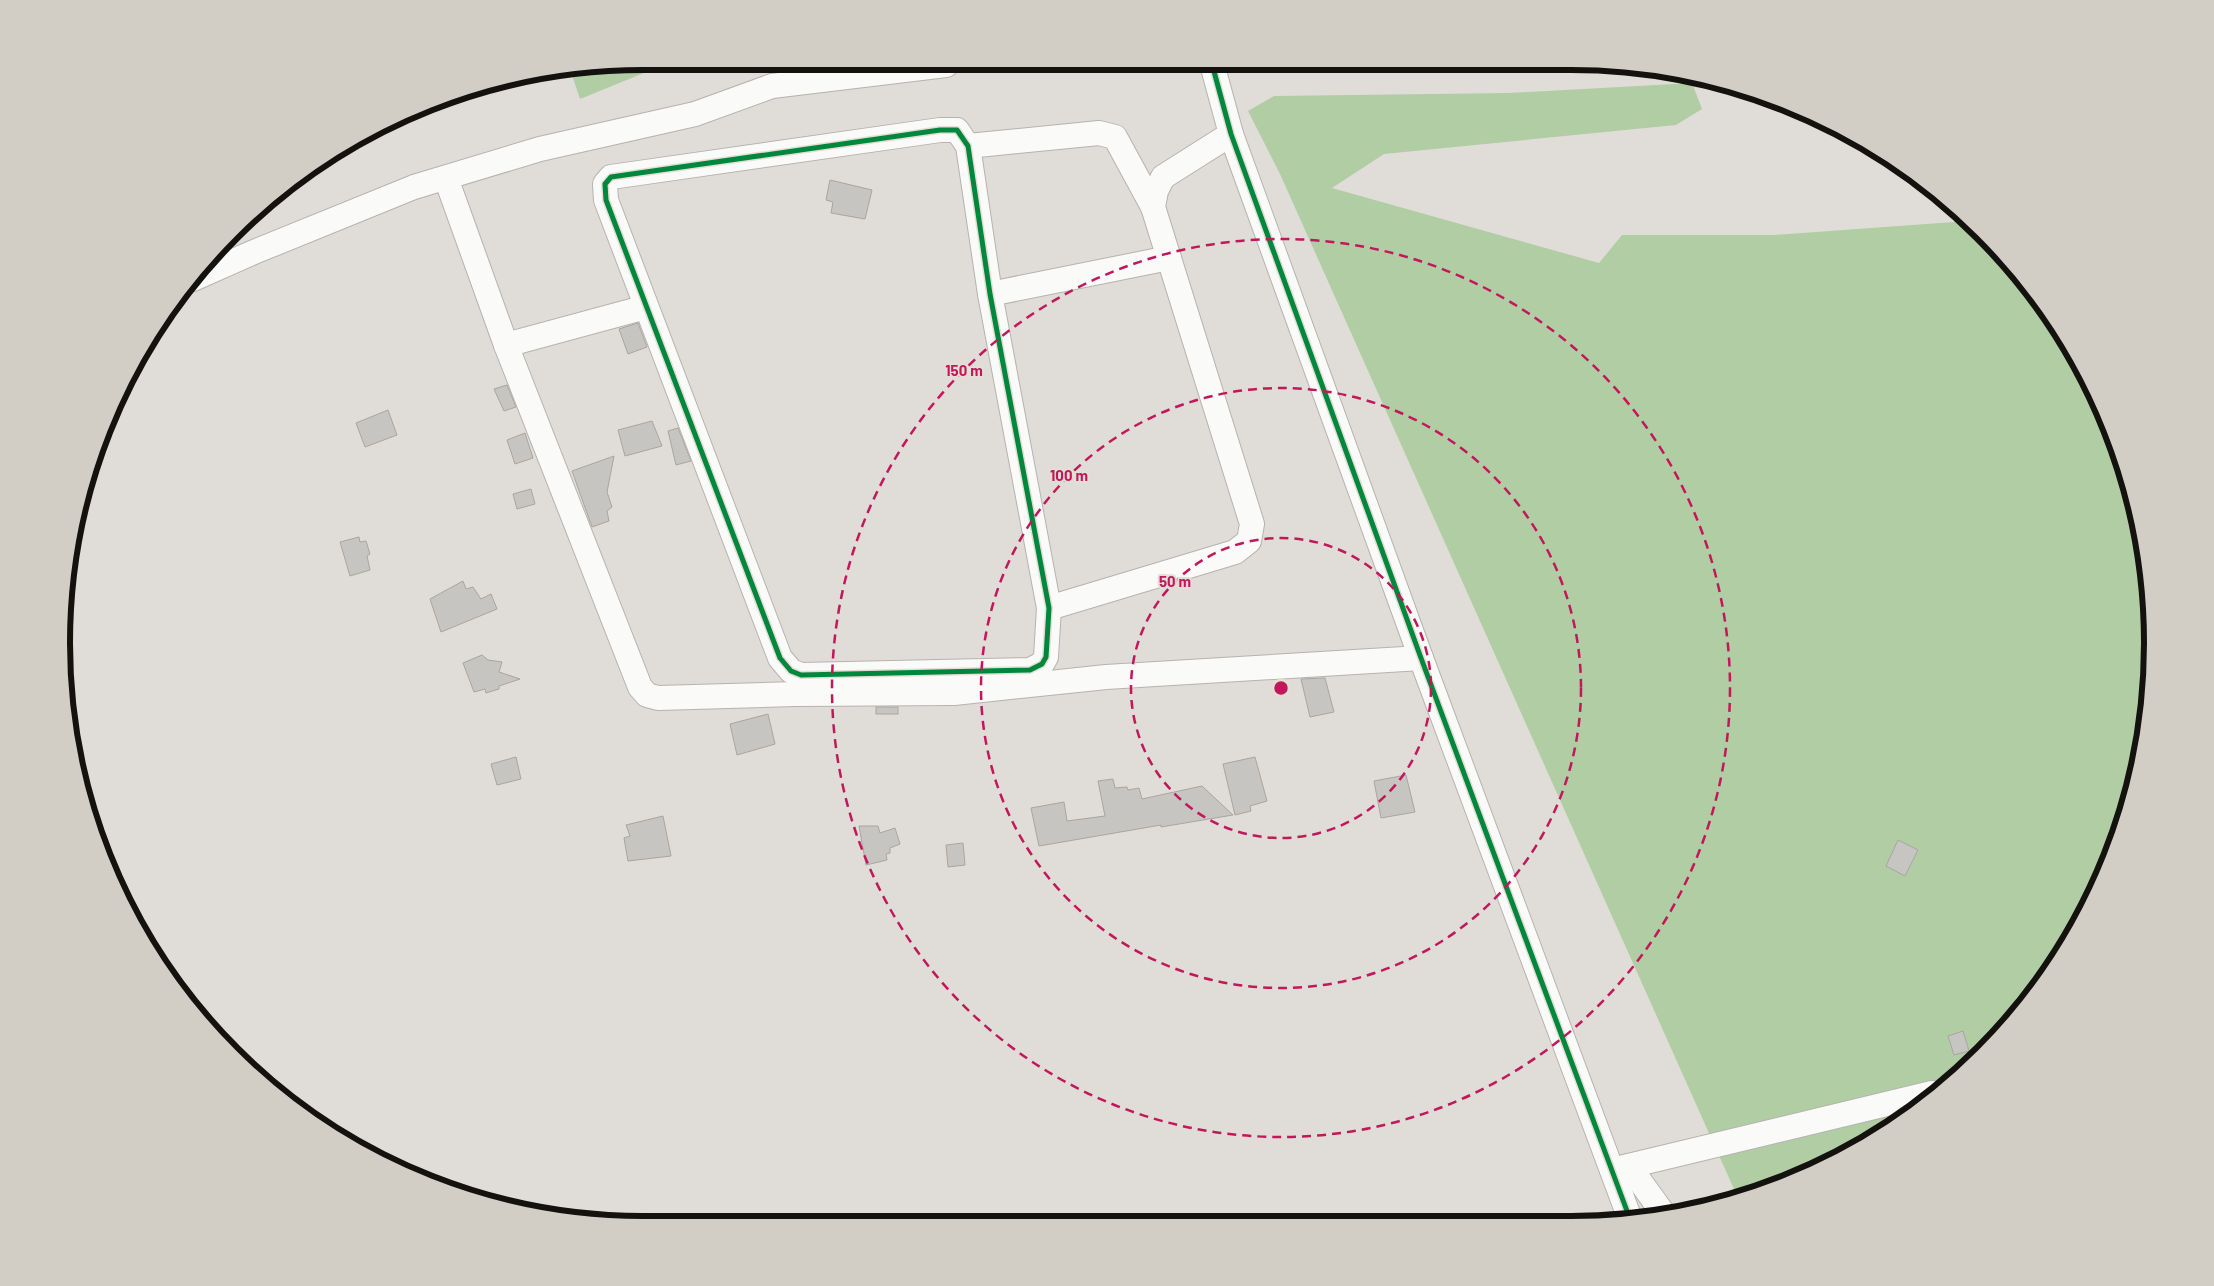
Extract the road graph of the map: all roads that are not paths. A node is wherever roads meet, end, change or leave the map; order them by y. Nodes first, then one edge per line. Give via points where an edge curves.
1 (867, 70) edge
2 (1214, 70) edge
3 (772, 76) edge
4 (1231, 134) junction
5 (968, 146) junction
6 (446, 178) junction
7 (1153, 207) junction
8 (1169, 258) junction
9 (205, 274) edge
10 (990, 294) junction
11 (646, 307) junction
12 (506, 346) junction
13 (1049, 608) junction
14 (1421, 658) junction
15 (1924, 1095) edge
16 (1620, 1168) junction
17 (1659, 1209) edge
18 (1629, 1213) edge

1 - 3 street
2 - 4 street
3 - 6 street via 695,114 540,148
4 - 7 street via 1164,177 1156,190
4 - 14 street
5 - 7 street via 1098,133 1115,137
5 - 10 street
5 - 11 street via 957,130 940,130 611,177 605,184 606,200
6 - 9 street via 387,198
6 - 12 street
7 - 8 street
8 - 10 street
8 - 13 street via 1252,524 1249,541 1235,552
10 - 13 street
11 - 12 street
11 - 13 street via 780,658 791,671 801,675 1030,670 1042,664 1046,657
12 - 14 street via 640,687 647,695 658,698 954,693 1106,677
14 - 16 street
15 - 16 street
16 - 17 street
16 - 18 street

